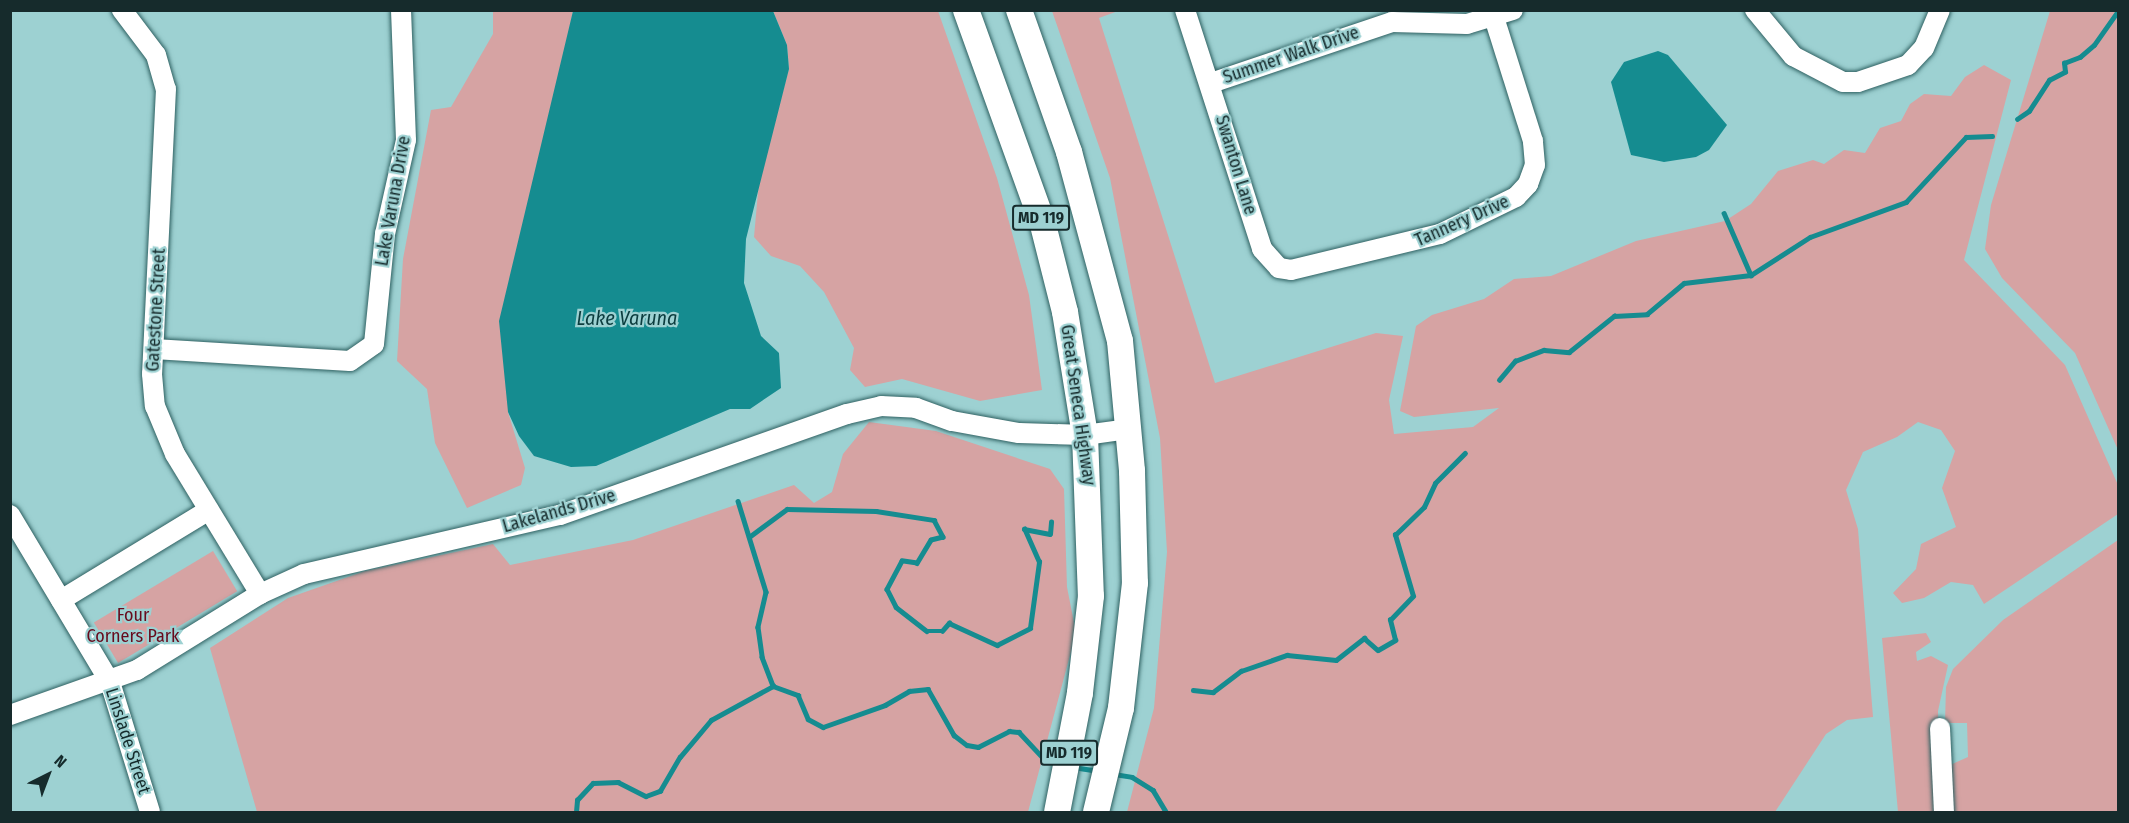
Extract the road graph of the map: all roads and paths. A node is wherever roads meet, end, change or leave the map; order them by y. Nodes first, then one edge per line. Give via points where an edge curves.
1 (123, 10) edge
2 (401, 10) edge
3 (966, 10) edge
4 (1018, 10) edge
5 (1185, 10) edge
6 (1513, 10) edge
7 (1755, 10) edge
8 (1940, 10) edge
9 (1391, 16) edge
10 (1494, 17) junction
11 (1211, 82) junction
12 (1291, 270) joint
13 (154, 349) junction
14 (1128, 429) junction
15 (1085, 435) junction
16 (209, 510) junction
17 (10, 515) edge
18 (260, 594) junction
19 (61, 600) junction
20 (110, 682) junction
21 (10, 715) edge
22 (1940, 728) dead end
23 (150, 813) edge
24 (1057, 813) edge
25 (1096, 813) edge
26 (1944, 813) edge

1 - 13 street, Gatestone Street via 156,55 166,89
2 - 13 street, Lake Varuna Drive via 406,140 384,243 374,344 350,361
3 - 15 main road, Great Seneca Highway / MD 119 via 1042,221 1065,312
4 - 14 main road, MD 119 via 1069,152 1095,243 1120,341
5 - 11 street, Swanton Lane
6 - 10 street, Summer Walk Drive
7 - 8 street via 1793,56 1832,78 1858,82 1908,65 1924,48
9 - 10 street, Summer Walk Drive via 1435,26
9 - 11 street, Summer Walk Drive
10 - 12 street, Tannery Drive via 1533,141 1535,165 1528,184 1516,197 1440,234
11 - 12 street, Swanton Lane via 1262,249 1278,268
13 - 16 street, Gatestone Street via 155,406 175,454
14 - 15 street, Lakelands Drive
14 - 25 main road, MD 119 via 1135,583 1121,708
15 - 18 street, Lakelands Drive via 1019,433 952,421 916,408 881,406 560,515 323,568
15 - 24 main road, Great Seneca Highway / MD 119 via 1092,567 1080,693
16 - 18 street, Gatestone Street
16 - 19 street
17 - 19 street, Linslade Street
18 - 20 street, Lakelands Drive via 137,670
19 - 20 street, Linslade Street
20 - 21 street, Lakelands Drive
20 - 23 street, Linslade Street
22 - 26 street

